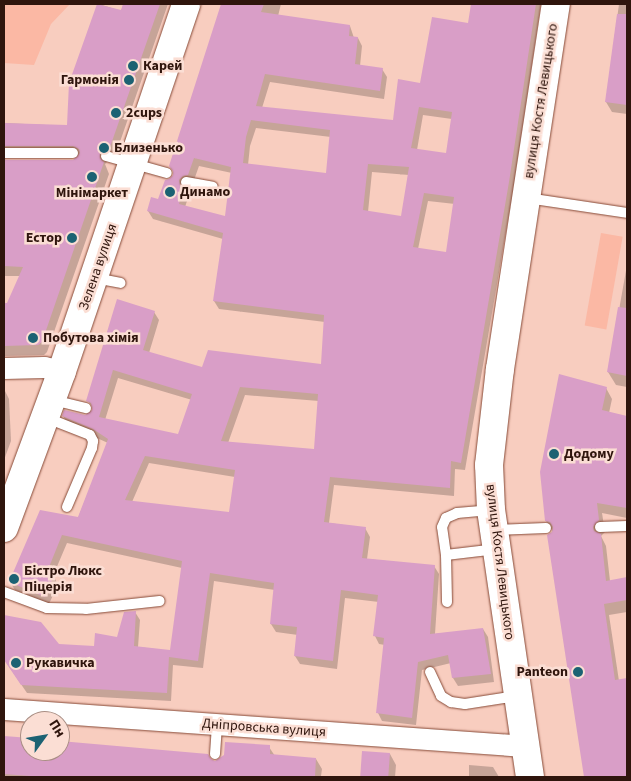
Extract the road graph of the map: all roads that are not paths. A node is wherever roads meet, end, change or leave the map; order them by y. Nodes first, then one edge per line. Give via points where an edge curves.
1 (186, 4) edge
2 (556, 4) edge
3 (4, 153) edge
4 (73, 153) dead end
5 (106, 156) dead end
6 (134, 162) junction
7 (167, 173) dead end
8 (186, 182) dead end
9 (213, 186) dead end
10 (526, 198) junction
11 (627, 213) edge
12 (93, 278) junction
13 (122, 283) dead end
14 (4, 368) edge
15 (62, 371) junction
16 (48, 408) junction
17 (86, 408) dead end
18 (67, 507) dead end
19 (627, 526) edge
20 (600, 527) dead end
21 (4, 528) edge
22 (546, 528) dead end
23 (494, 530) junction
24 (446, 555) junction
25 (4, 592) edge
26 (160, 601) dead end
27 (447, 602) dead end
28 (430, 672) dead end
29 (517, 696) junction
30 (4, 709) edge
31 (217, 725) junction
32 (525, 746) junction
33 (215, 754) dead end
34 (530, 777) edge

1 - 6 main road, Зелена вулиця
2 - 10 main road, вулиця Костя Левицького
3 - 4 lane
5 - 6 lane
6 - 7 lane
6 - 12 main road, Зелена вулиця
8 - 9 lane
10 - 11 lane, вулиця Костя Левицького
10 - 23 main road, вулиця Костя Левицького via 493,418 489,465
12 - 13 lane
12 - 15 main road, Зелена вулиця
14 - 15 street via 44,367
15 - 16 main road, Зелена вулиця
16 - 17 lane
16 - 18 lane via 90,435 93,441
16 - 21 main road, Зелена вулиця
19 - 20 lane
22 - 23 lane
23 - 24 lane
23 - 24 lane via 457,513 446,518 442,527
23 - 29 main road, вулиця Костя Левицького
24 - 27 lane
25 - 26 lane via 47,608 86,609
28 - 29 lane via 441,696 451,702 465,704
29 - 32 main road, вулиця Костя Левицького
30 - 31 street, Дніпровська вулиця
31 - 32 street, Дніпровська вулиця
31 - 33 lane
32 - 34 main road, вулиця Костя Левицького

